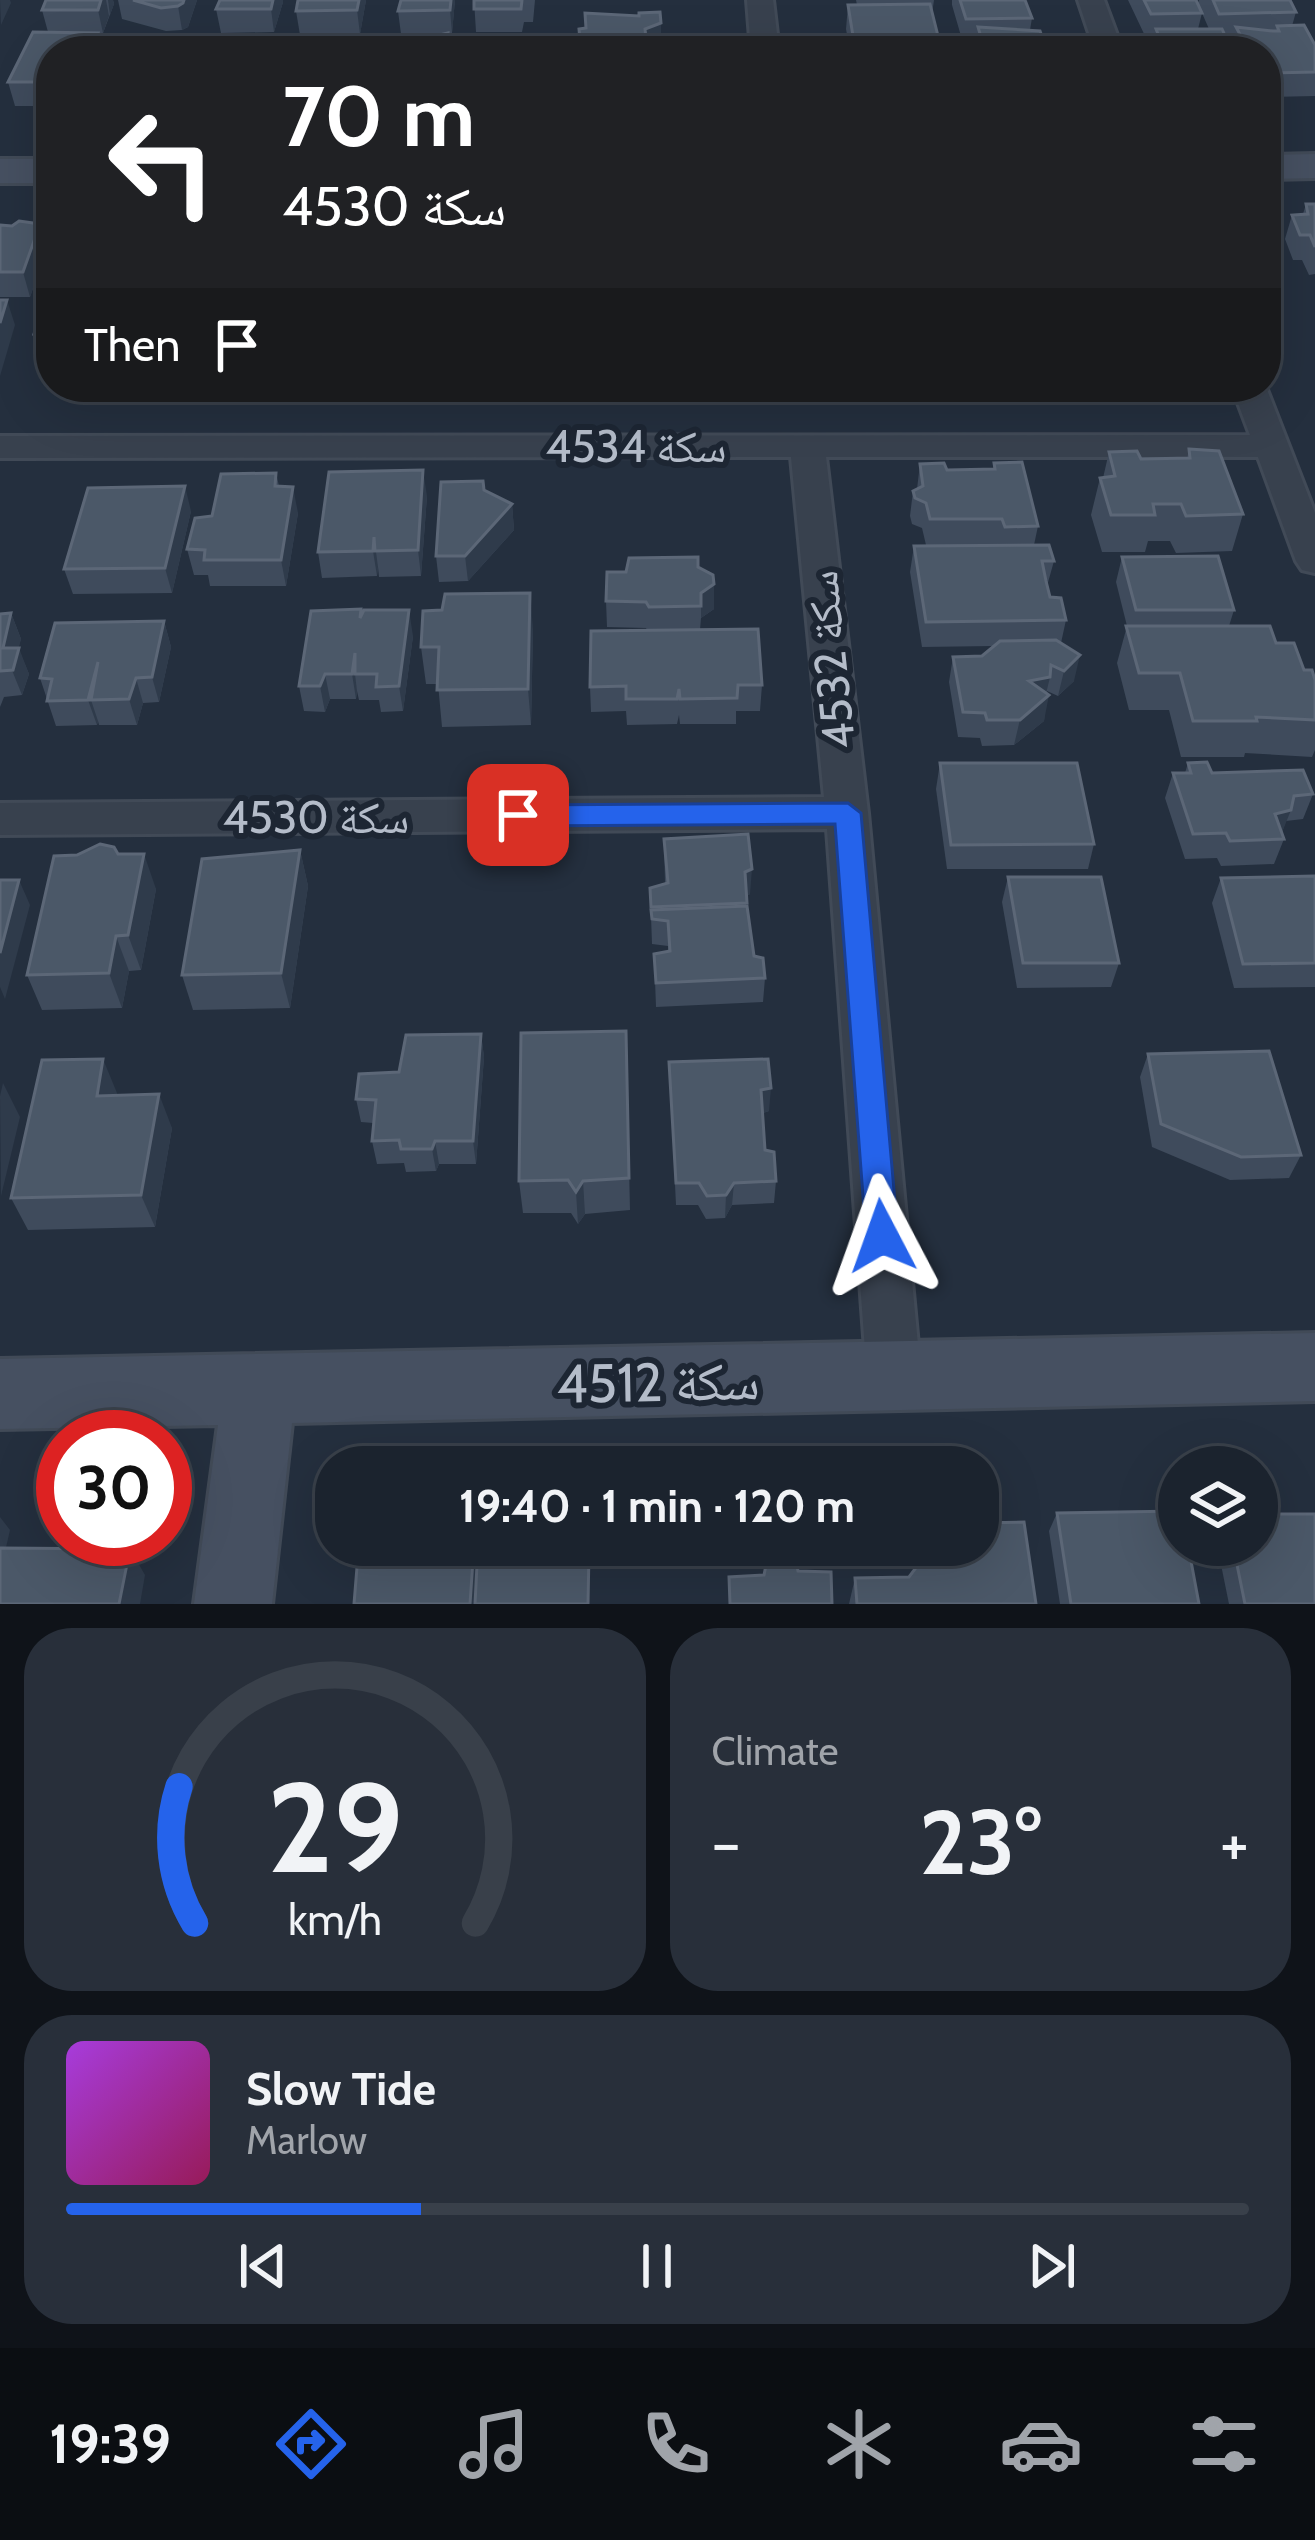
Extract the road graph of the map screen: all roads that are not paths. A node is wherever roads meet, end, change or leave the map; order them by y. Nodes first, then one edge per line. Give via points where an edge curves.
1 (760, 0) edge
2 (1091, 0) edge
3 (764, 36) edge
4 (1104, 36) edge
5 (1281, 166) edge
6 (1315, 166) edge
7 (0, 171) edge
8 (36, 171) edge
9 (1255, 402) edge
10 (807, 446) junction
11 (1271, 446) junction
12 (0, 447) edge
13 (1315, 561) edge
14 (848, 813) junction
15 (0, 819) edge
16 (1315, 1367) edge
17 (894, 1377) junction
18 (260, 1390) junction
19 (0, 1394) edge
20 (232, 1604) edge

1 - 3 street
2 - 4 street
5 - 6 street
7 - 8 street
9 - 11 street
10 - 11 street, سكة 4534
10 - 12 street, سكة 4534
10 - 14 street, سكة 4532
11 - 13 street
14 - 15 street, سكة 4530
14 - 17 street, سكة 4532
16 - 17 street, سكة 4512
17 - 18 street, سكة 4512
18 - 19 street, سكة 4512
18 - 20 street

